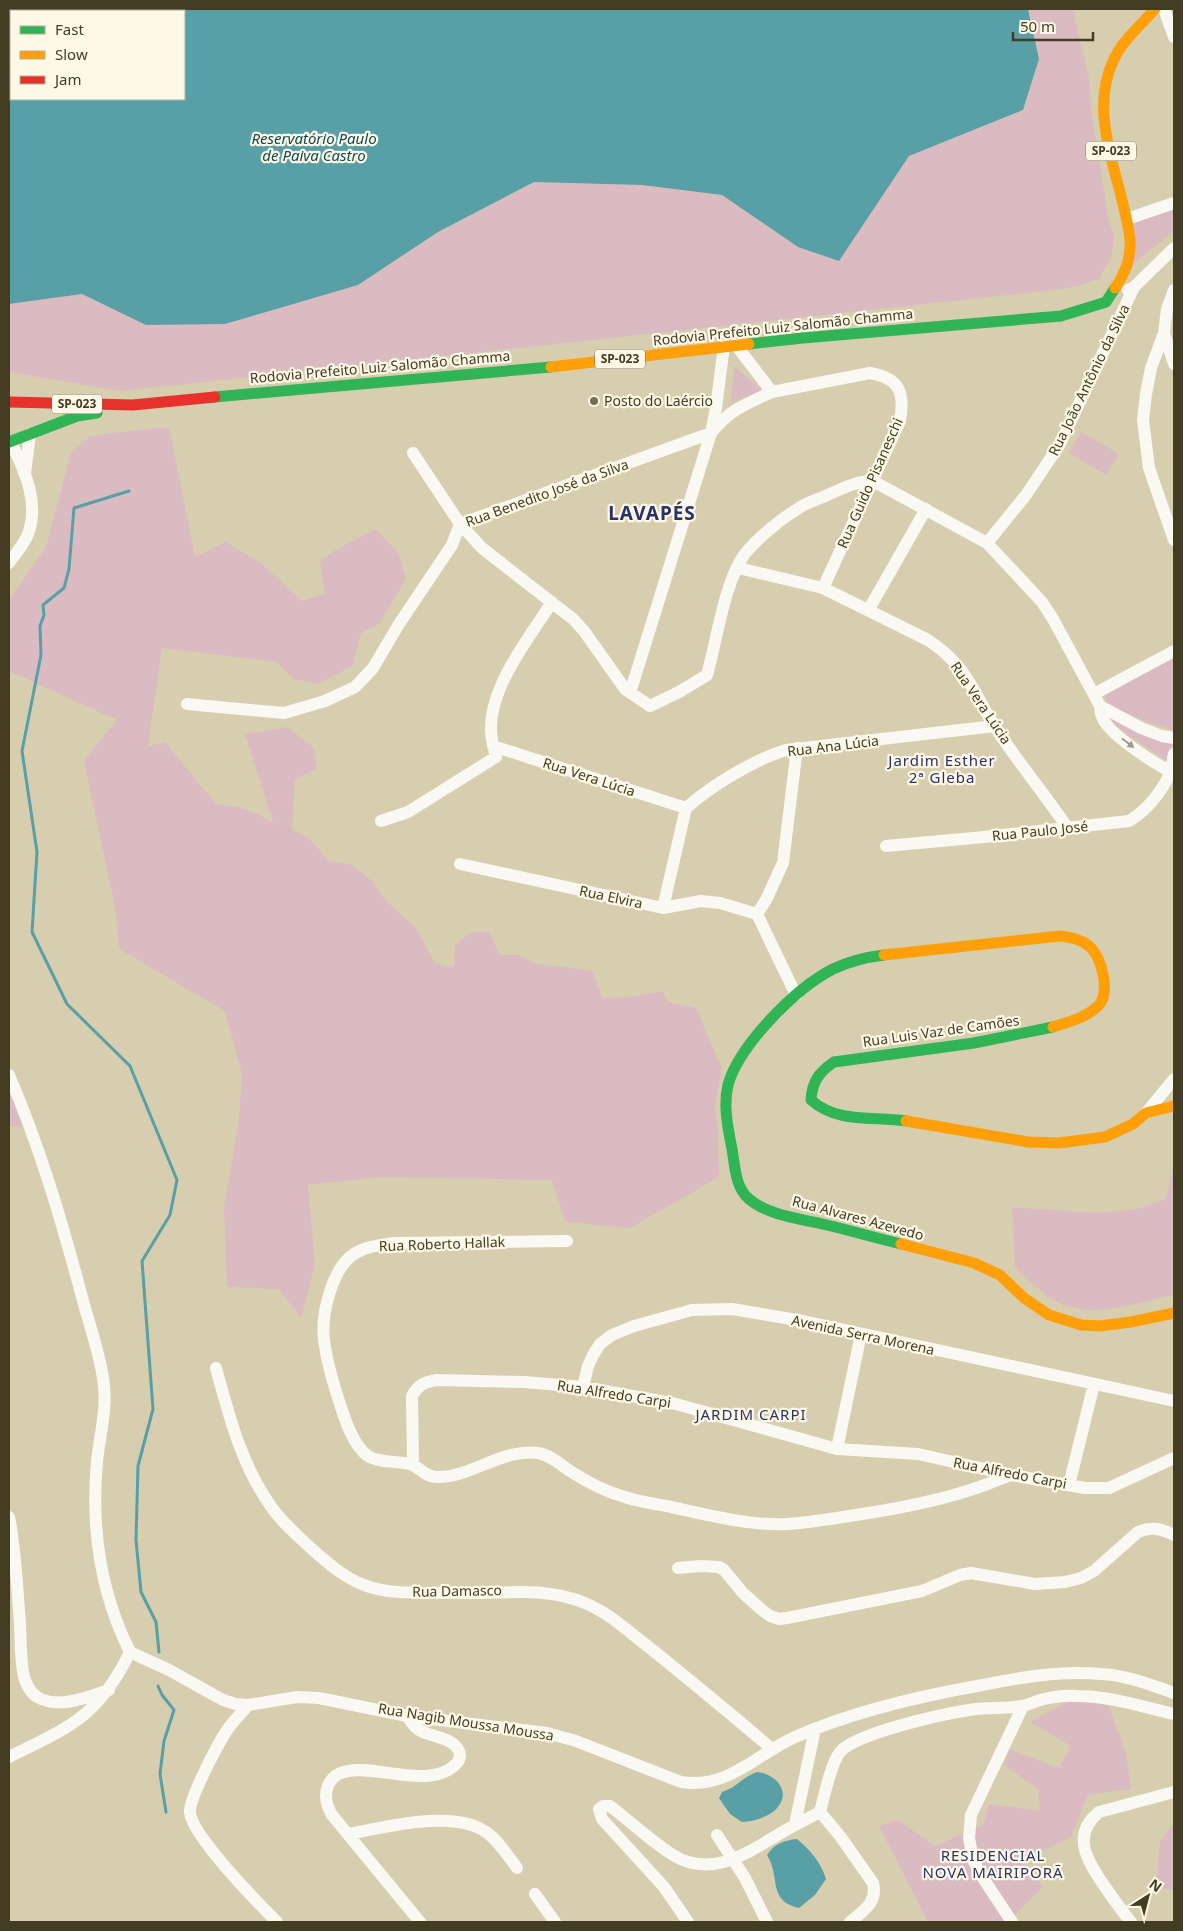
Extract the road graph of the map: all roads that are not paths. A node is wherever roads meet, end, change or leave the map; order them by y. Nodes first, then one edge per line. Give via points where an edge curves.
1 (1155, 9) edge
2 (1164, 9) edge
3 (1174, 37) edge
4 (1174, 203) edge
5 (1128, 219) junction
6 (1174, 248) edge
7 (1134, 287) junction
8 (1174, 290) edge
9 (1106, 302) junction
10 (1164, 333) junction
11 (730, 345) junction
12 (1174, 364) edge
13 (772, 392) junction
14 (9, 402) edge
15 (21, 404) junction
16 (133, 405) junction
17 (711, 433) junction
18 (30, 434) junction
19 (10, 442) edge
20 (413, 452) dead end
21 (25, 473) junction
22 (873, 482) junction
23 (926, 509) junction
24 (460, 524) junction
25 (1174, 540) edge
26 (987, 543) junction
27 (9, 563) edge
28 (738, 568) junction
29 (824, 588) junction
30 (552, 602) junction
31 (869, 609) junction
32 (1174, 651) edge
33 (630, 692) junction
34 (1094, 694) junction
35 (187, 704) dead end
36 (1100, 706) junction
37 (995, 726) junction
38 (1174, 738) edge
39 (493, 746) junction
40 (797, 748) junction
41 (1174, 754) edge
42 (1173, 773) edge
43 (686, 808) junction
44 (381, 821) dead end
45 (1067, 827) junction
46 (886, 846) dead end
47 (460, 864) dead end
48 (662, 908) junction
49 (757, 914) junction
50 (796, 995) junction
51 (9, 1075) edge
52 (1174, 1079) edge
53 (1174, 1106) edge
54 (1146, 1113) junction
55 (567, 1241) dead end
56 (1174, 1313) edge
57 (861, 1334) junction
58 (216, 1368) dead end
59 (1094, 1384) junction
60 (584, 1386) junction
61 (1174, 1401) edge
62 (837, 1449) junction
63 (1174, 1458) edge
64 (413, 1464) junction
65 (1011, 1475) junction
66 (1069, 1485) junction
67 (9, 1517) edge
68 (1174, 1536) edge
69 (678, 1568) dead end
70 (130, 1652) junction
71 (109, 1690) junction
72 (1174, 1693) edge
73 (248, 1705) junction
74 (1023, 1706) junction
75 (1174, 1714) edge
76 (407, 1716) junction
77 (815, 1729) junction
78 (772, 1749) junction
79 (9, 1757) edge
80 (1174, 1792) edge
81 (820, 1812) junction
82 (795, 1824) junction
83 (349, 1834) junction
84 (717, 1835) dead end
85 (734, 1860) junction
86 (517, 1868) dead end
87 (536, 1894) dead end
88 (277, 1922) edge
89 (420, 1922) edge
90 (554, 1922) edge
91 (688, 1922) edge
92 (767, 1922) edge
93 (850, 1922) edge
94 (1012, 1922) edge
95 (1131, 1922) edge

1 - 5 street, SP-023 via 1114,58 1104,96 1106,130
2 - 3 street
4 - 5 street
5 - 9 street, SP-023 via 1131,250 1128,265
6 - 7 street
7 - 9 street
7 - 26 street, Rua João Antônio da Silva via 1060,444 1026,495
8 - 10 street via 1167,309
9 - 11 street, Rodovia Prefeito Luiz Salomão Chamma / SP-023 via 1061,316 1038,319
10 - 12 street
10 - 25 street via 1151,368 1143,420 1149,468
11 - 13 street
11 - 16 street, Rodovia Prefeito Luiz Salomão Chamma / SP-023 via 561,366
11 - 17 street
13 - 17 street, Rua Benedito José da Silva via 724,416
13 - 22 street, Rua Guido Pisaneschi via 870,373 885,375 894,381 900,393 900,421
14 - 15 street, SP-023
15 - 16 street, Rodovia Prefeito Luiz Salomão Chamma / SP-023
15 - 18 street via 27,410
16 - 18 street, Rodovia Prefeito Luiz Salomão Chamma / SP-023 via 77,416
17 - 24 street, Rua Benedito José da Silva
17 - 33 street
18 - 19 street, SP-023
18 - 21 street
19 - 21 street
20 - 24 street
21 - 27 street via 32,520 28,535
22 - 23 street
22 - 28 street via 863,481 799,507 745,555
22 - 29 street, Rua Guido Pisaneschi
23 - 26 street
23 - 31 street
24 - 30 street via 482,548
24 - 35 street, Rua Benedito José da Silva via 452,545 373,668 355,687 325,701 284,713
26 - 34 street via 1042,602
28 - 29 street, Rua Vera Lúcia
28 - 33 street via 729,590 707,675 650,706
29 - 31 street, Rua Vera Lúcia
30 - 33 street via 584,631
30 - 39 street via 502,684 492,718
31 - 37 street, Rua Vera Lúcia via 928,640 948,655 967,677
32 - 34 street
34 - 36 street
36 - 38 street via 1141,728
36 -> 42 street via 1106,725
37 - 40 street, Rua Ana Lúcia
37 - 45 street, Rua Vera Lúcia
39 - 43 street, Rua Vera Lúcia
39 - 44 street via 496,757 408,812
40 - 43 street, Rua Ana Lúcia via 764,758 702,794
40 - 49 street via 783,863
41 - 42 street
42 - 45 street, Rua Paulo José via 1147,807 1128,821
43 - 48 street, Rua Elvira
45 - 46 street, Rua Paulo José
47 - 48 street, Rua Elvira
48 - 49 street via 701,901
49 - 50 street
50 - 54 street, Rua Luis Vaz de Camões via 830,971 867,957 1060,936 1076,938 1092,947 1103,972 1103,999 1089,1014 1014,1037 834,1062 822,1070 812,1084 811,1100 820,1108 849,1118 897,1120 1028,1142 1059,1143 1105,1137 1133,1124
50 - 56 street, Rua Alvares Azevedo via 740,1057 728,1087 729,1136 742,1191 748,1199 756,1205 790,1216 974,1263 1000,1275 1024,1298 1049,1315 1081,1325 1100,1326
51 - 70 street via 61,1218 103,1378 104,1415 96,1486 97,1544 102,1576 118,1628
52 - 54 street
53 - 54 street, Rua Luis Vaz de Camões
55 - 64 street, Rua Roberto Hallak via 371,1247 353,1254 340,1268 333,1282 324,1321 324,1339 341,1406 361,1449 374,1459
57 - 59 street, Avenida Serra Morena
57 - 60 street, Avenida Serra Morena via 732,1309 692,1310 612,1335 600,1344 593,1355
57 - 62 street
58 - 78 street, Rua Damasco via 230,1420 246,1461 270,1506 302,1540 346,1576 364,1586 387,1591 534,1592 584,1603 620,1625
59 - 61 street, Avenida Serra Morena
59 - 66 street
60 - 62 street, Rua Alfredo Carpi via 676,1404
60 - 64 street, Rua Alfredo Carpi via 426,1381 412,1396
62 - 65 street, Rua Alfredo Carpi via 918,1454
63 - 66 street, Rua Alfredo Carpi via 1109,1488
64 - 65 street via 427,1476 436,1478 511,1456 536,1453 603,1489 625,1497 709,1516 785,1524 930,1501
65 - 66 street, Rua Alfredo Carpi
67 - 71 street via 21,1663 29,1689 50,1702 66,1702
68 - 69 street via 1147,1528 1138,1532 1094,1571 1065,1582 1035,1584 971,1573 906,1595 779,1618 762,1610 719,1567
70 - 71 street
70 - 73 street, Rua Nagib Moussa Moussa via 223,1700
71 - 79 street via 71,1726
72 - 77 street, Rua Nagib Moussa Moussa via 1150,1684 1102,1674 1026,1676 886,1705
73 - 76 street, Rua Nagib Moussa Moussa via 278,1699 319,1698
73 - 88 street via 224,1734 198,1787 190,1812 207,1843 253,1899
74 - 75 street via 1041,1700 1078,1696 1110,1699
74 - 81 street via 969,1710 923,1720 850,1743 835,1759
74 - 94 street via 971,1815 969,1838 979,1872
76 - 78 street, Rua Nagib Moussa Moussa via 547,1733 681,1782 697,1784 720,1779
76 - 83 street via 418,1730 451,1742 460,1752 460,1758 451,1768 432,1775 349,1770 332,1778 325,1795 326,1806
77 - 78 street, Rua Nagib Moussa Moussa
77 - 82 street
80 - 95 street via 1100,1812 1087,1825 1084,1848 1088,1862
81 - 82 street
81 - 93 street via 873,1883 875,1891 868,1907
82 - 85 street
83 - 86 street via 416,1822 464,1824 488,1833
83 - 89 street
84 - 85 street
85 - 91 street via 711,1866 684,1861 610,1806 599,1809 602,1819 664,1886
85 - 92 street
87 - 90 street

